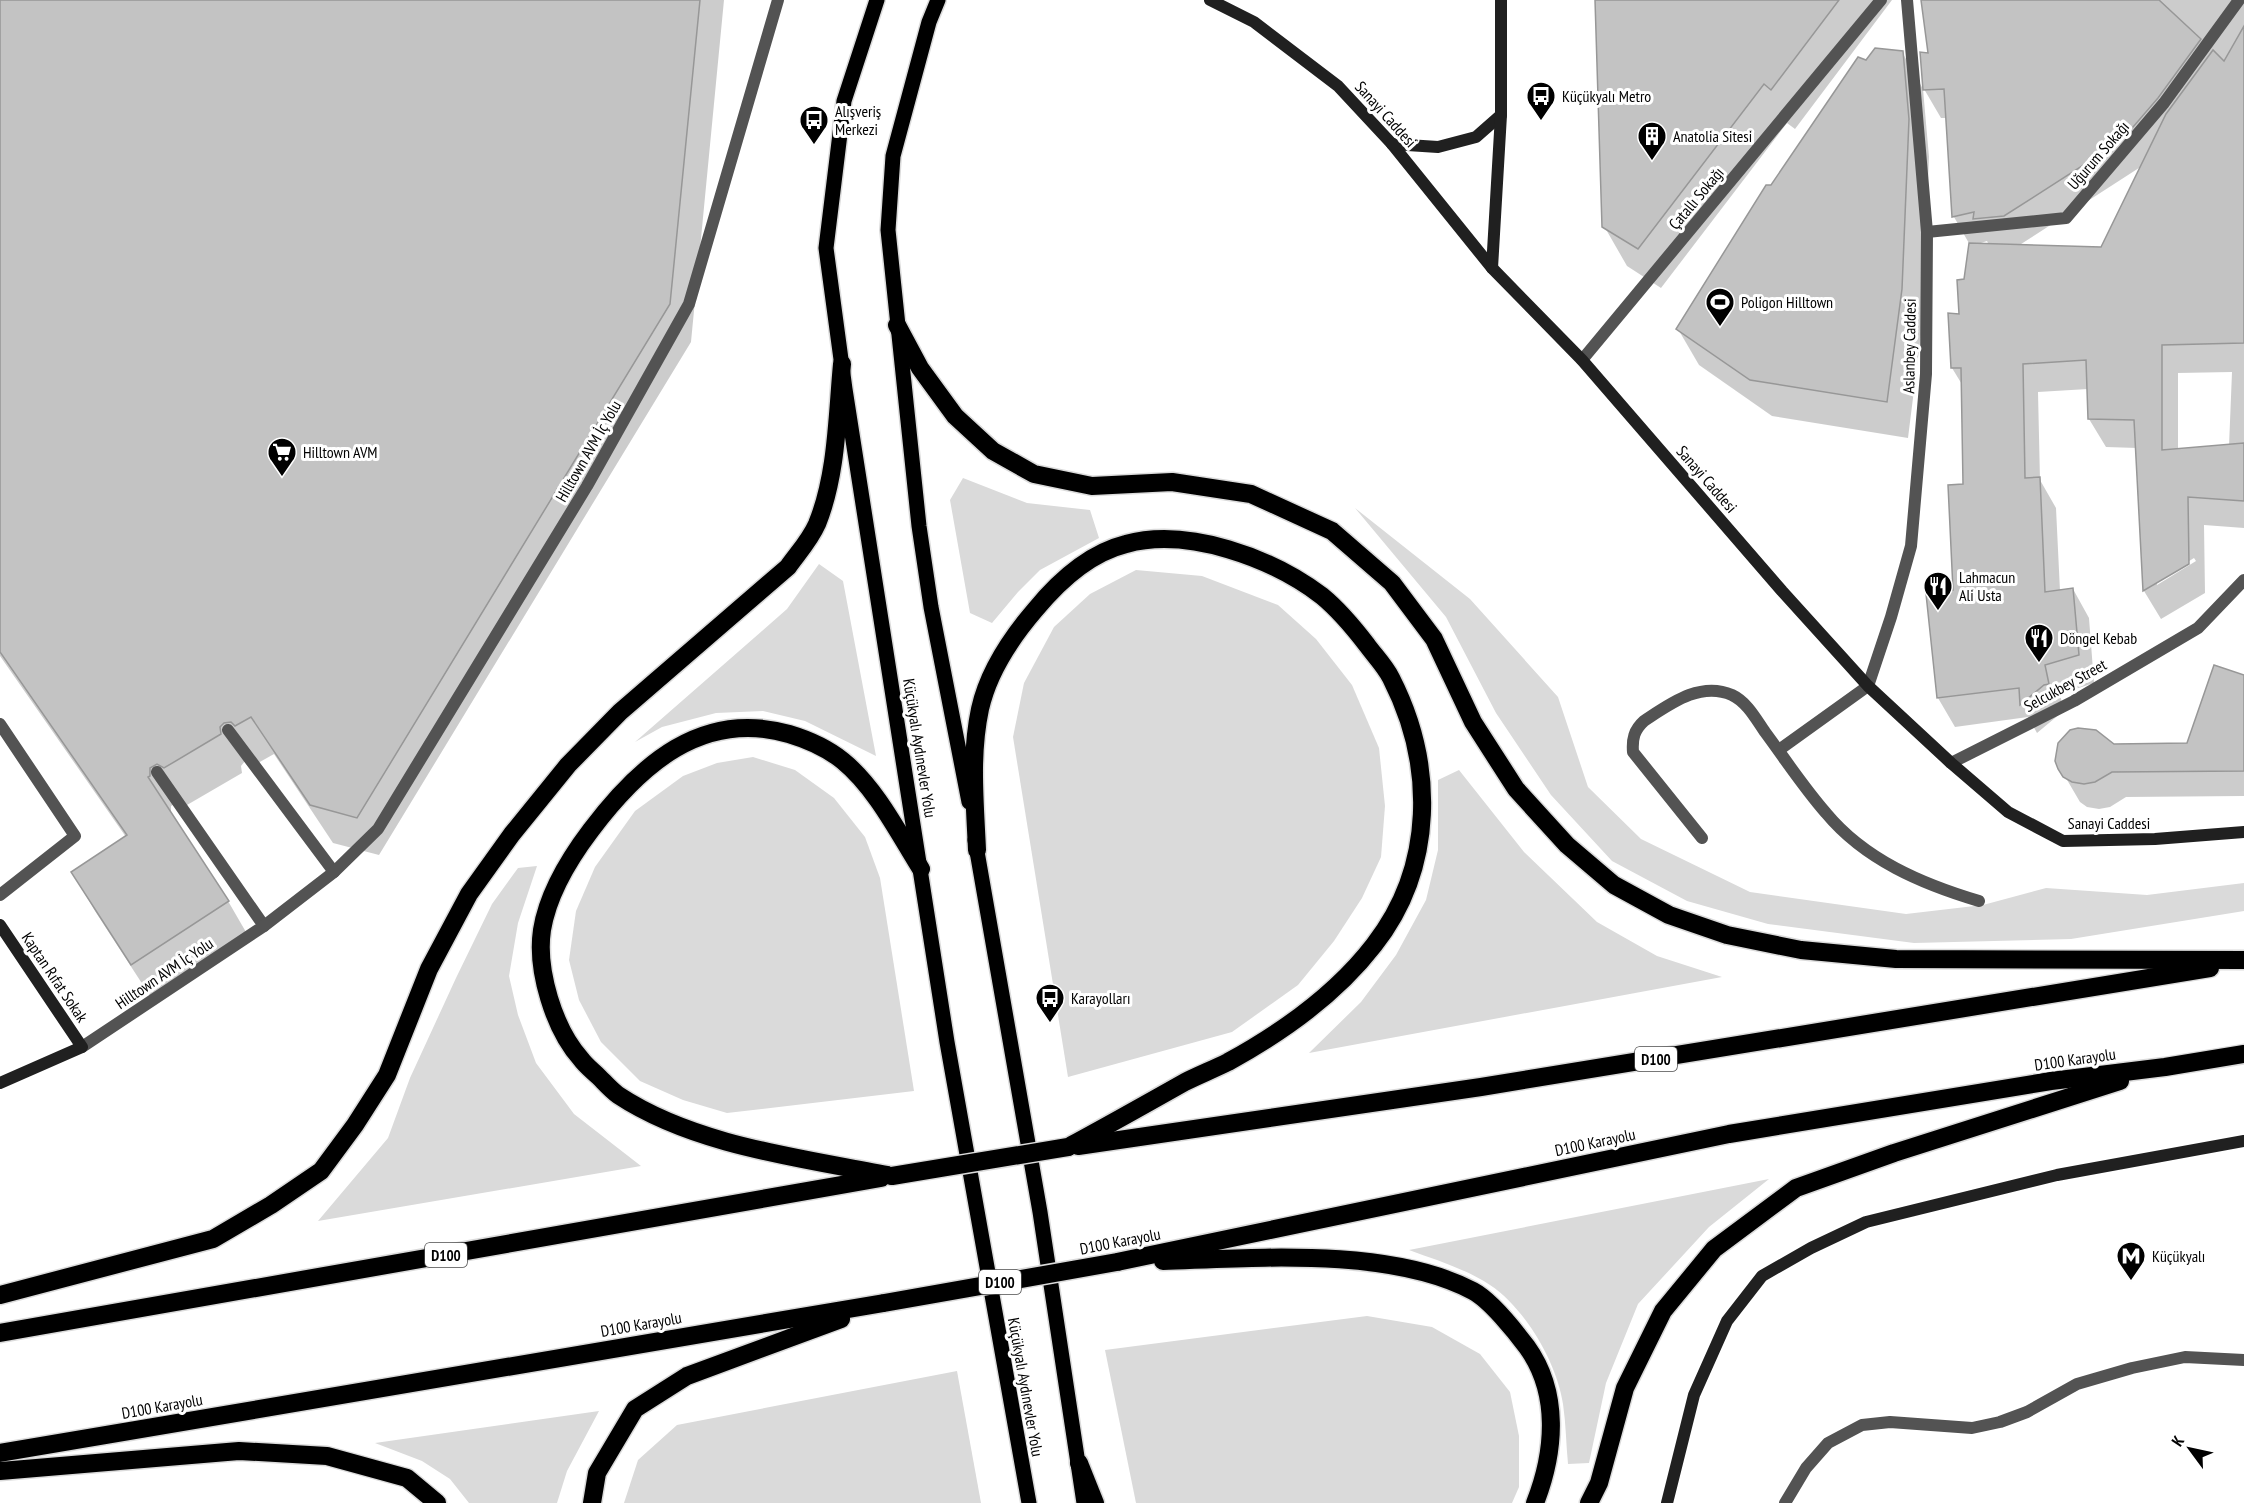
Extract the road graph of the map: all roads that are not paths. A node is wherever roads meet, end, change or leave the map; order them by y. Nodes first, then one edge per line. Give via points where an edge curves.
1 (778, 0) edge
2 (877, 0) edge
3 (938, 0) edge
4 (1210, 0) edge
5 (1501, 0) edge
6 (1881, 0) edge
7 (1907, 0) edge
8 (2239, 0) edge
9 (1501, 115) junction
10 (1392, 144) junction
11 (1927, 232) junction
12 (1492, 268) junction
13 (897, 325) junction
14 (1582, 360) junction
15 (842, 364) junction
16 (2244, 580) edge
17 (1868, 686) junction
18 (0, 724) edge
19 (228, 730) dead end
20 (1779, 750) junction
21 (1951, 763) junction
22 (157, 772) dead end
23 (2244, 832) edge
24 (1702, 838) dead end
25 (977, 850) junction
26 (921, 869) junction
27 (334, 873) junction
28 (0, 895) edge
29 (1979, 901) dead end
30 (0, 925) edge
31 (264, 926) junction
32 (2244, 961) edge
33 (82, 1047) junction
34 (2244, 1054) edge
35 (2165, 1067) junction
36 (0, 1083) edge
37 (2244, 1141) edge
38 (1068, 1147) junction
39 (892, 1176) junction
40 (1117, 1262) junction
41 (0, 1295) edge
42 (884, 1303) junction
43 (0, 1333) edge
44 (2244, 1360) edge
45 (0, 1453) edge
46 (1079, 1463) junction
47 (0, 1472) edge
48 (437, 1503) edge
49 (592, 1503) edge
50 (1029, 1503) edge
51 (1084, 1503) edge
52 (1095, 1503) edge
53 (1535, 1503) edge
54 (1589, 1503) edge
55 (1667, 1503) edge
56 (1785, 1503) edge

1 - 27 street, Hilltown AVM İç Yolu via 689,304 587,486 378,829
2 - 15 main road, Küçükyalı Aydınevler Yolu via 844,100 826,248
3 - 13 main road via 928,22 893,156 888,230
4 - 10 main road, Sanayi Caddesi via 1254,22 1338,86
5 - 9 main road
6 - 14 street, Çatallı Sokağı
7 - 11 street, Aslanbey Caddesi
8 - 11 street, Uğurum Sokağı via 2164,103 2066,218
9 - 10 main road via 1476,137 1438,147
9 - 12 main road
10 - 12 main road, Sanayi Caddesi
11 - 17 street, Aslanbey Caddesi via 1926,374 1911,546
12 - 14 main road, Sanayi Caddesi
13 - 25 main road via 929,596
13 - 32 highway via 920,368 955,416 993,451 1034,474 1092,486 1172,483 1251,494 1332,531 1392,583 1434,639 1473,722 1516,789 1614,885 1669,915 1727,935 1801,950 1896,959
14 - 17 main road, Sanayi Caddesi
15 - 26 main road, Küçükyalı Aydınevler Yolu
15 - 41 highway via 831,476 816,525 804,546 788,567 620,712 568,765 512,834 469,894 429,969 387,1075 321,1171 213,1239
16 - 21 street, Selcukbey Street via 2198,628 2074,701
17 - 20 street
17 - 21 main road, Sanayi Caddesi
18 - 28 street via 75,836
19 - 27 street
20 - 24 street via 1743,702 1720,691 1690,694 1638,726 1633,752
20 - 29 street via 1826,814 1877,858 1906,875
21 - 23 main road, Sanayi Caddesi via 2008,812 2063,841
22 - 31 street
25 - 38 highway via 973,768 980,707 997,666 1021,626 1051,590 1079,568 1124,544 1165,539 1204,543 1268,564 1299,581 1324,598 1374,654 1390,676 1408,722 1423,782 1419,845 1400,904 1375,944 1317,1001 1260,1042
25 - 46 main road
26 - 39 highway via 876,797 844,762 812,741 768,728 724,728 683,743 638,775 574,853 551,899 542,931 542,970 558,1024 579,1058 616,1094 666,1121 740,1145
26 - 50 main road, Küçükyalı Aydınevler Yolu via 947,1042
27 - 31 street, Hilltown AVM İç Yolu
30 - 33 main road, Kaptan Rıfat Sokak
31 - 33 street, Hilltown AVM İç Yolu
32 - 38 highway, D100 via 1492,1085
33 - 36 main road
34 - 35 highway, D100 Karayolu / D100
35 - 40 highway, D100 Karayolu / D100 via 2051,1081 1729,1134
35 - 54 highway via 1796,1188 1714,1250 1663,1311 1625,1388 1599,1483
37 - 55 main road via 2057,1175 1866,1222 1762,1276 1727,1321 1694,1395
38 - 39 highway, D100, bridge
39 - 43 highway, D100
40 - 42 highway, D100 Karayolu / D100, bridge
40 - 53 highway via 1339,1260 1397,1267 1475,1292 1514,1329 1535,1358 1548,1392 1552,1429 1544,1479
42 - 45 highway, D100 Karayolu / D100
42 - 49 highway via 687,1376 635,1409 597,1473
44 - 56 street via 2185,1357 2132,1368 2077,1384 2027,1412 1972,1428 1890,1422 1862,1425 1828,1443 1806,1468
46 - 51 main road
46 - 52 highway
47 - 48 highway via 239,1451 327,1455 407,1478

